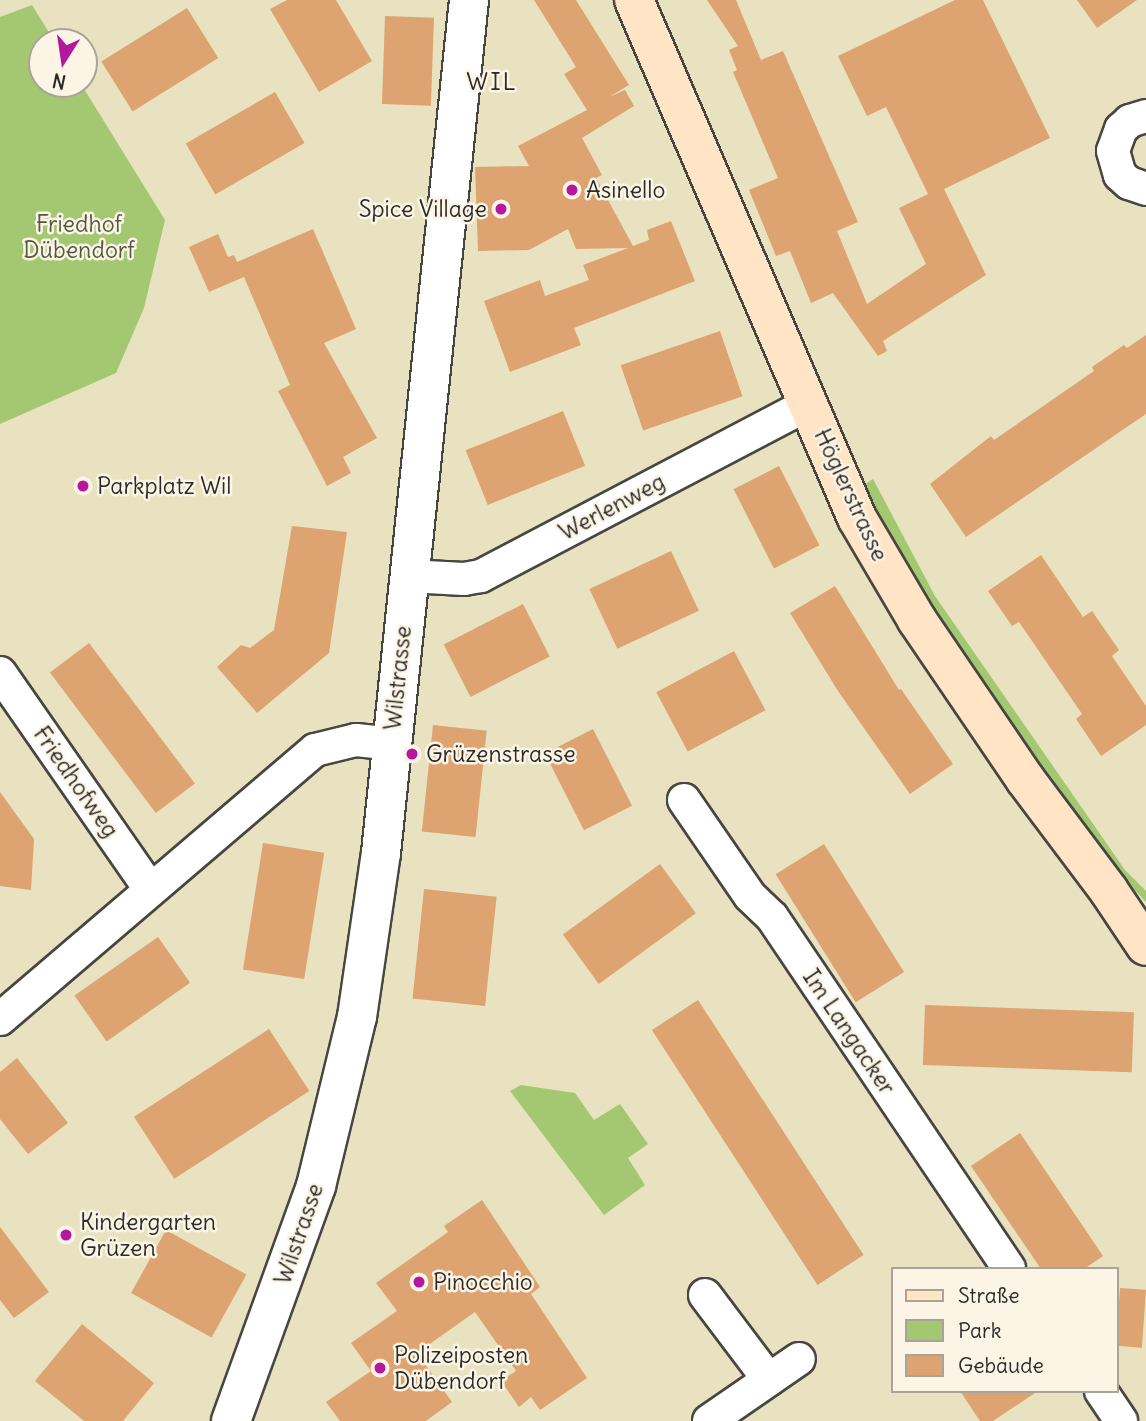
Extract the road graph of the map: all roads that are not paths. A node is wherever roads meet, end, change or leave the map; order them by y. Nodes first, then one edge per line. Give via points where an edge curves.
1 (469, 0) edge
2 (635, 0) edge
3 (1146, 116) edge
4 (1146, 189) edge
5 (808, 404) junction
6 (408, 576) junction
7 (0, 673) edge
8 (392, 744) junction
9 (684, 800) dead end
10 (151, 890) junction
11 (1146, 946) edge
12 (0, 1019) edge
13 (1008, 1267) edge
14 (705, 1295) dead end
15 (800, 1359) dead end
16 (769, 1380) junction
17 (1102, 1393) edge
18 (231, 1421) edge
19 (709, 1421) edge
20 (1121, 1421) edge

1 - 6 street, Wilstrasse
2 - 5 main road, Höglerstrasse
3 - 4 street via 1121,129 1113,151 1120,175
5 - 6 street, Werlenweg via 481,576
5 - 11 main road, Höglerstrasse via 857,517 895,585 1025,779
6 - 8 street, Wilstrasse
7 - 10 street, Friedhofweg
8 - 10 street via 356,740 315,750
8 - 18 street, Wilstrasse via 371,934 337,1109 294,1256
9 - 13 street, Im Langacker via 750,896 772,917
10 - 12 street
14 - 16 street
15 - 16 street
16 - 19 street
17 - 20 street

